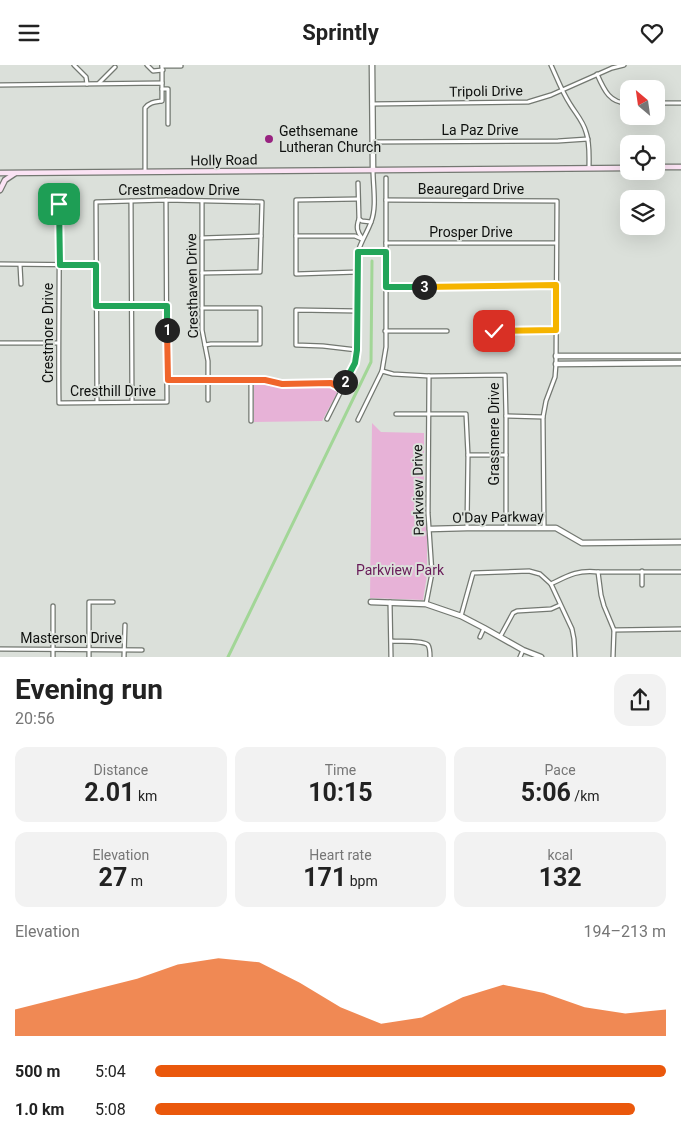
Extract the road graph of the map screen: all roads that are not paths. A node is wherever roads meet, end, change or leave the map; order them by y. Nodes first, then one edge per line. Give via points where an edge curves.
1 (74, 65) edge
2 (147, 65) edge
3 (162, 65) edge
4 (372, 65) edge
5 (551, 65) edge
6 (624, 65) edge
7 (181, 66) edge
8 (115, 67) dead end
9 (162, 70) junction
10 (597, 75) junction
11 (98, 83) junction
12 (162, 83) junction
13 (87, 84) junction
14 (0, 85) edge
15 (162, 89) junction
16 (562, 90) junction
17 (162, 101) junction
18 (620, 102) edge
19 (168, 103) junction
20 (665, 103) edge
21 (681, 103) edge
22 (372, 104) junction
23 (168, 124) dead end
24 (588, 139) junction
25 (372, 142) junction
26 (620, 167) edge
27 (665, 167) edge
28 (681, 167) edge
29 (589, 168) junction
30 (373, 169) junction
31 (145, 172) junction
32 (0, 173) edge
33 (16, 173) junction
34 (386, 178) dead end
35 (358, 183) dead end
36 (0, 190) edge
37 (358, 199) junction
38 (166, 200) junction
39 (386, 200) junction
40 (131, 201) junction
41 (202, 201) junction
42 (59, 204) dead end
43 (359, 219) junction
44 (371, 222) junction
45 (261, 236) junction
46 (296, 236) junction
47 (202, 238) junction
48 (362, 239) junction
49 (386, 243) junction
50 (556, 243) junction
51 (358, 252) junction
52 (386, 252) junction
53 (0, 264) edge
54 (20, 265) junction
55 (60, 265) junction
56 (96, 265) junction
57 (358, 272) junction
58 (202, 273) junction
59 (21, 284) dead end
60 (556, 285) junction
61 (386, 287) junction
62 (96, 306) junction
63 (167, 306) junction
64 (131, 307) junction
65 (202, 308) junction
66 (357, 311) junction
67 (556, 330) junction
68 (386, 331) junction
69 (447, 331) dead end
70 (494, 331) dead end
71 (0, 343) edge
72 (58, 343) junction
73 (205, 345) junction
74 (357, 350) junction
75 (556, 356) junction
76 (681, 356) edge
77 (681, 363) edge
78 (556, 364) junction
79 (382, 371) junction
80 (429, 376) junction
81 (168, 380) junction
82 (208, 380) junction
83 (251, 380) junction
84 (342, 389) junction
85 (208, 400) dead end
86 (96, 402) junction
87 (59, 403) joint
88 (132, 403) junction
89 (396, 414) dead end
90 (429, 414) junction
91 (506, 417) junction
92 (543, 417) junction
93 (327, 419) dead end
94 (358, 420) dead end
95 (251, 421) dead end
96 (468, 455) junction
97 (506, 455) junction
98 (506, 527) junction
99 (544, 527) junction
100 (467, 528) junction
101 (430, 529) junction
102 (681, 542) edge
103 (642, 571) junction
104 (598, 572) junction
105 (681, 572) edge
106 (551, 584) junction
107 (642, 585) dead end
108 (371, 602) dead end
109 (113, 603) dead end
110 (390, 603) junction
111 (426, 604) junction
112 (561, 605) junction
113 (53, 606) dead end
114 (461, 616) junction
115 (125, 625) dead end
116 (484, 627) junction
117 (681, 629) edge
118 (614, 630) junction
119 (480, 637) dead end
120 (500, 637) junction
121 (392, 641) junction
122 (0, 649) edge
123 (53, 650) junction
124 (89, 650) junction
125 (124, 650) junction
126 (142, 650) dead end
127 (523, 651) junction
128 (53, 657) edge
129 (89, 657) edge
130 (124, 657) edge
131 (391, 657) edge
132 (430, 657) edge
133 (520, 657) edge
134 (541, 657) edge
135 (575, 657) edge
136 (614, 657) edge

1 - 13 street via 86,77
2 - 9 street via 153,71
3 - 7 street
3 - 9 street
4 - 22 street
5 - 16 street
6 - 10 street, Tripoli Drive
8 - 11 street
9 - 12 street
10 - 16 street, Tripoli Drive
10 - 18 street via 612,99
11 - 12 street
11 - 13 street
12 - 15 street
13 - 14 street
15 - 17 street
15 - 19 street via 168,89
16 - 22 street, Tripoli Drive via 528,102
16 - 24 street via 582,122
17 - 19 street
17 - 31 street via 151,103 145,109
19 - 23 street
20 - 21 street
22 - 25 street
24 - 25 street, La Paz Drive
24 - 29 street
25 - 30 street
26 - 29 main road, Holly Road
27 - 28 main road
29 - 30 main road, Holly Road
30 - 31 main road, Holly Road
30 - 44 street
31 - 33 main road, Holly Road
32 - 33 main road, Holly Road
33 - 36 main road via 5,180
34 - 39 street
35 - 37 street
37 - 43 street
37 - 46 street via 296,200
38 - 40 street, Crestmeadow Drive
38 - 41 street, Crestmeadow Drive
38 - 63 street
39 - 49 street
39 - 50 street, Beauregard Drive via 557,201
40 - 56 street, Crestmeadow Drive via 96,202
40 - 64 street
41 - 45 street, Crestmeadow Drive via 262,202
41 - 47 street, Cresthaven Drive
42 - 55 street, Crestmore Drive
43 - 44 street
43 - 48 street via 358,233
44 - 48 street
45 - 47 street
45 - 58 street via 260,272
46 - 48 street via 356,236
46 - 57 street via 296,273
47 - 58 street, Cresthaven Drive
48 - 51 street
49 - 50 street, Prosper Drive
49 - 52 street
50 - 60 street
51 - 52 street
51 - 57 street
52 - 61 street
53 - 54 street
54 - 55 street
54 - 59 street
55 - 56 street
55 - 72 street, Crestmore Drive
56 - 62 street
57 - 66 street
58 - 65 street, Cresthaven Drive
60 - 61 street
60 - 67 street
61 - 68 street
62 - 64 street
62 - 86 street
63 - 64 street
63 - 81 street
64 - 88 street
65 - 73 street, Cresthaven Drive
65 - 73 street via 260,308 260,344
66 - 74 street
66 - 74 street via 296,310 296,345
67 - 70 street
67 - 75 street
68 - 69 street
68 - 79 street
71 - 72 street
72 - 87 street, Crestmore Drive
73 - 82 street, Cresthaven Drive
74 - 84 street via 355,363
75 - 76 street
75 - 78 street
77 - 78 street
78 - 92 street
79 - 80 street, Grassmere Drive
79 - 94 street
80 - 90 street, Parkview Drive
80 - 91 street, Grassmere Drive via 505,375
81 - 82 street, Cresthill Drive
81 - 88 street, Cresthill Drive via 167,402
82 - 83 street, Cresthill Drive
82 - 85 street, Cresthaven Drive
83 - 84 street, Cresthill Drive via 282,384 331,383
83 - 95 street
84 - 93 street
86 - 87 street, Cresthill Drive
86 - 88 street, Cresthill Drive
89 - 90 street
90 - 96 street via 466,414
90 - 101 street, Parkview Drive
91 - 92 street
91 - 97 street, Grassmere Drive
92 - 99 street
96 - 97 street
96 - 100 street
97 - 98 street, Grassmere Drive
98 - 99 street, O'Day Parkway
98 - 100 street, O'Day Parkway
99 - 102 street, O'Day Parkway via 556,528 582,543
100 - 101 street, O'Day Parkway
101 - 111 street, Parkview Drive via 432,573
103 - 104 street
103 - 105 street
103 - 107 street
104 - 106 street via 577,572
104 - 118 street via 604,606
106 - 112 street
106 - 114 street via 540,573 529,571 473,573
108 - 110 street
109 - 124 street via 89,602
110 - 111 street
110 - 121 street
111 - 114 street
112 - 120 street via 513,613
112 - 135 street via 572,629
113 - 123 street
114 - 116 street
115 - 125 street
116 - 119 street
116 - 120 street
117 - 118 street
118 - 136 street
120 - 127 street
121 - 131 street
121 - 132 street via 428,645
122 - 123 street, Masterson Drive
123 - 124 street, Masterson Drive
123 - 128 street
124 - 125 street, Masterson Drive
124 - 129 street
125 - 126 street, Masterson Drive
125 - 130 street
127 - 133 street
127 - 134 street

